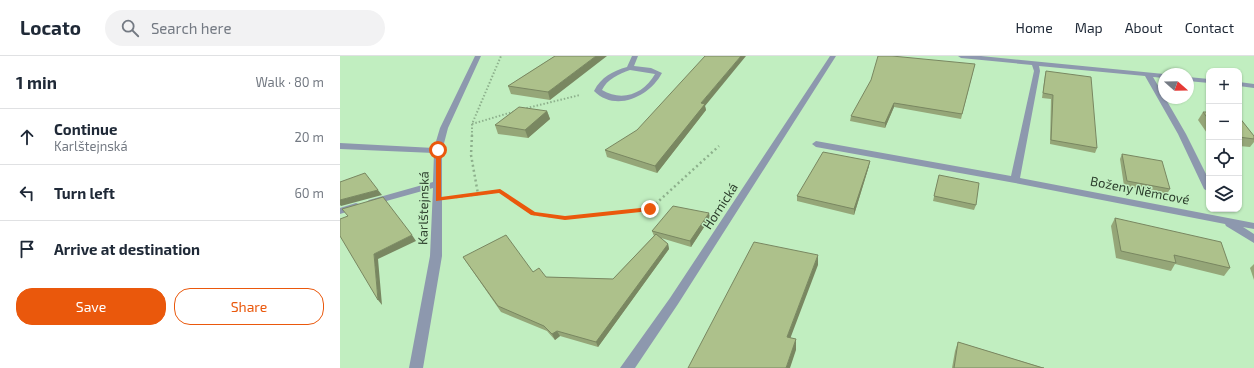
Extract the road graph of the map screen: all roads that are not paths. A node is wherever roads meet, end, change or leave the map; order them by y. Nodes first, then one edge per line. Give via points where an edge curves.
1 (478, 56) edge
2 (635, 56) edge
3 (833, 56) edge
4 (961, 56) edge
5 (1035, 64) junction
6 (630, 68) junction
7 (1148, 75) junction
8 (1158, 76) edge
9 (1194, 80) edge
10 (1206, 81) edge
11 (1242, 84) edge
12 (1254, 86) edge
13 (816, 144) dead end
14 (340, 146) edge
15 (438, 150) junction
16 (1016, 180) junction
17 (1206, 183) edge
18 (438, 184) junction
19 (340, 211) edge
20 (1220, 212) edge
21 (1224, 220) junction
22 (1254, 226) edge
23 (1254, 239) edge
24 (416, 368) edge
25 (627, 368) edge

1 - 15 street, Karlštejnská via 444,128
2 - 6 street
3 - 25 street, Hornická via 678,295
4 - 5 street
5 - 7 street
5 - 16 street via 1037,71
6 - 6 street via 659,73 648,90 632,98 609,97 598,91 600,85 613,75
7 - 8 street
7 - 17 street via 1182,134
9 - 10 street
11 - 12 street
13 - 16 street, Boženy Němcové
14 - 15 street
15 - 18 street, Karlštejnská
16 - 21 street, Boženy Němcové
18 - 19 street
18 - 24 street, Karlštejnská via 436,256
20 - 21 street
21 - 22 street
21 - 23 street, Boženy Němcové

